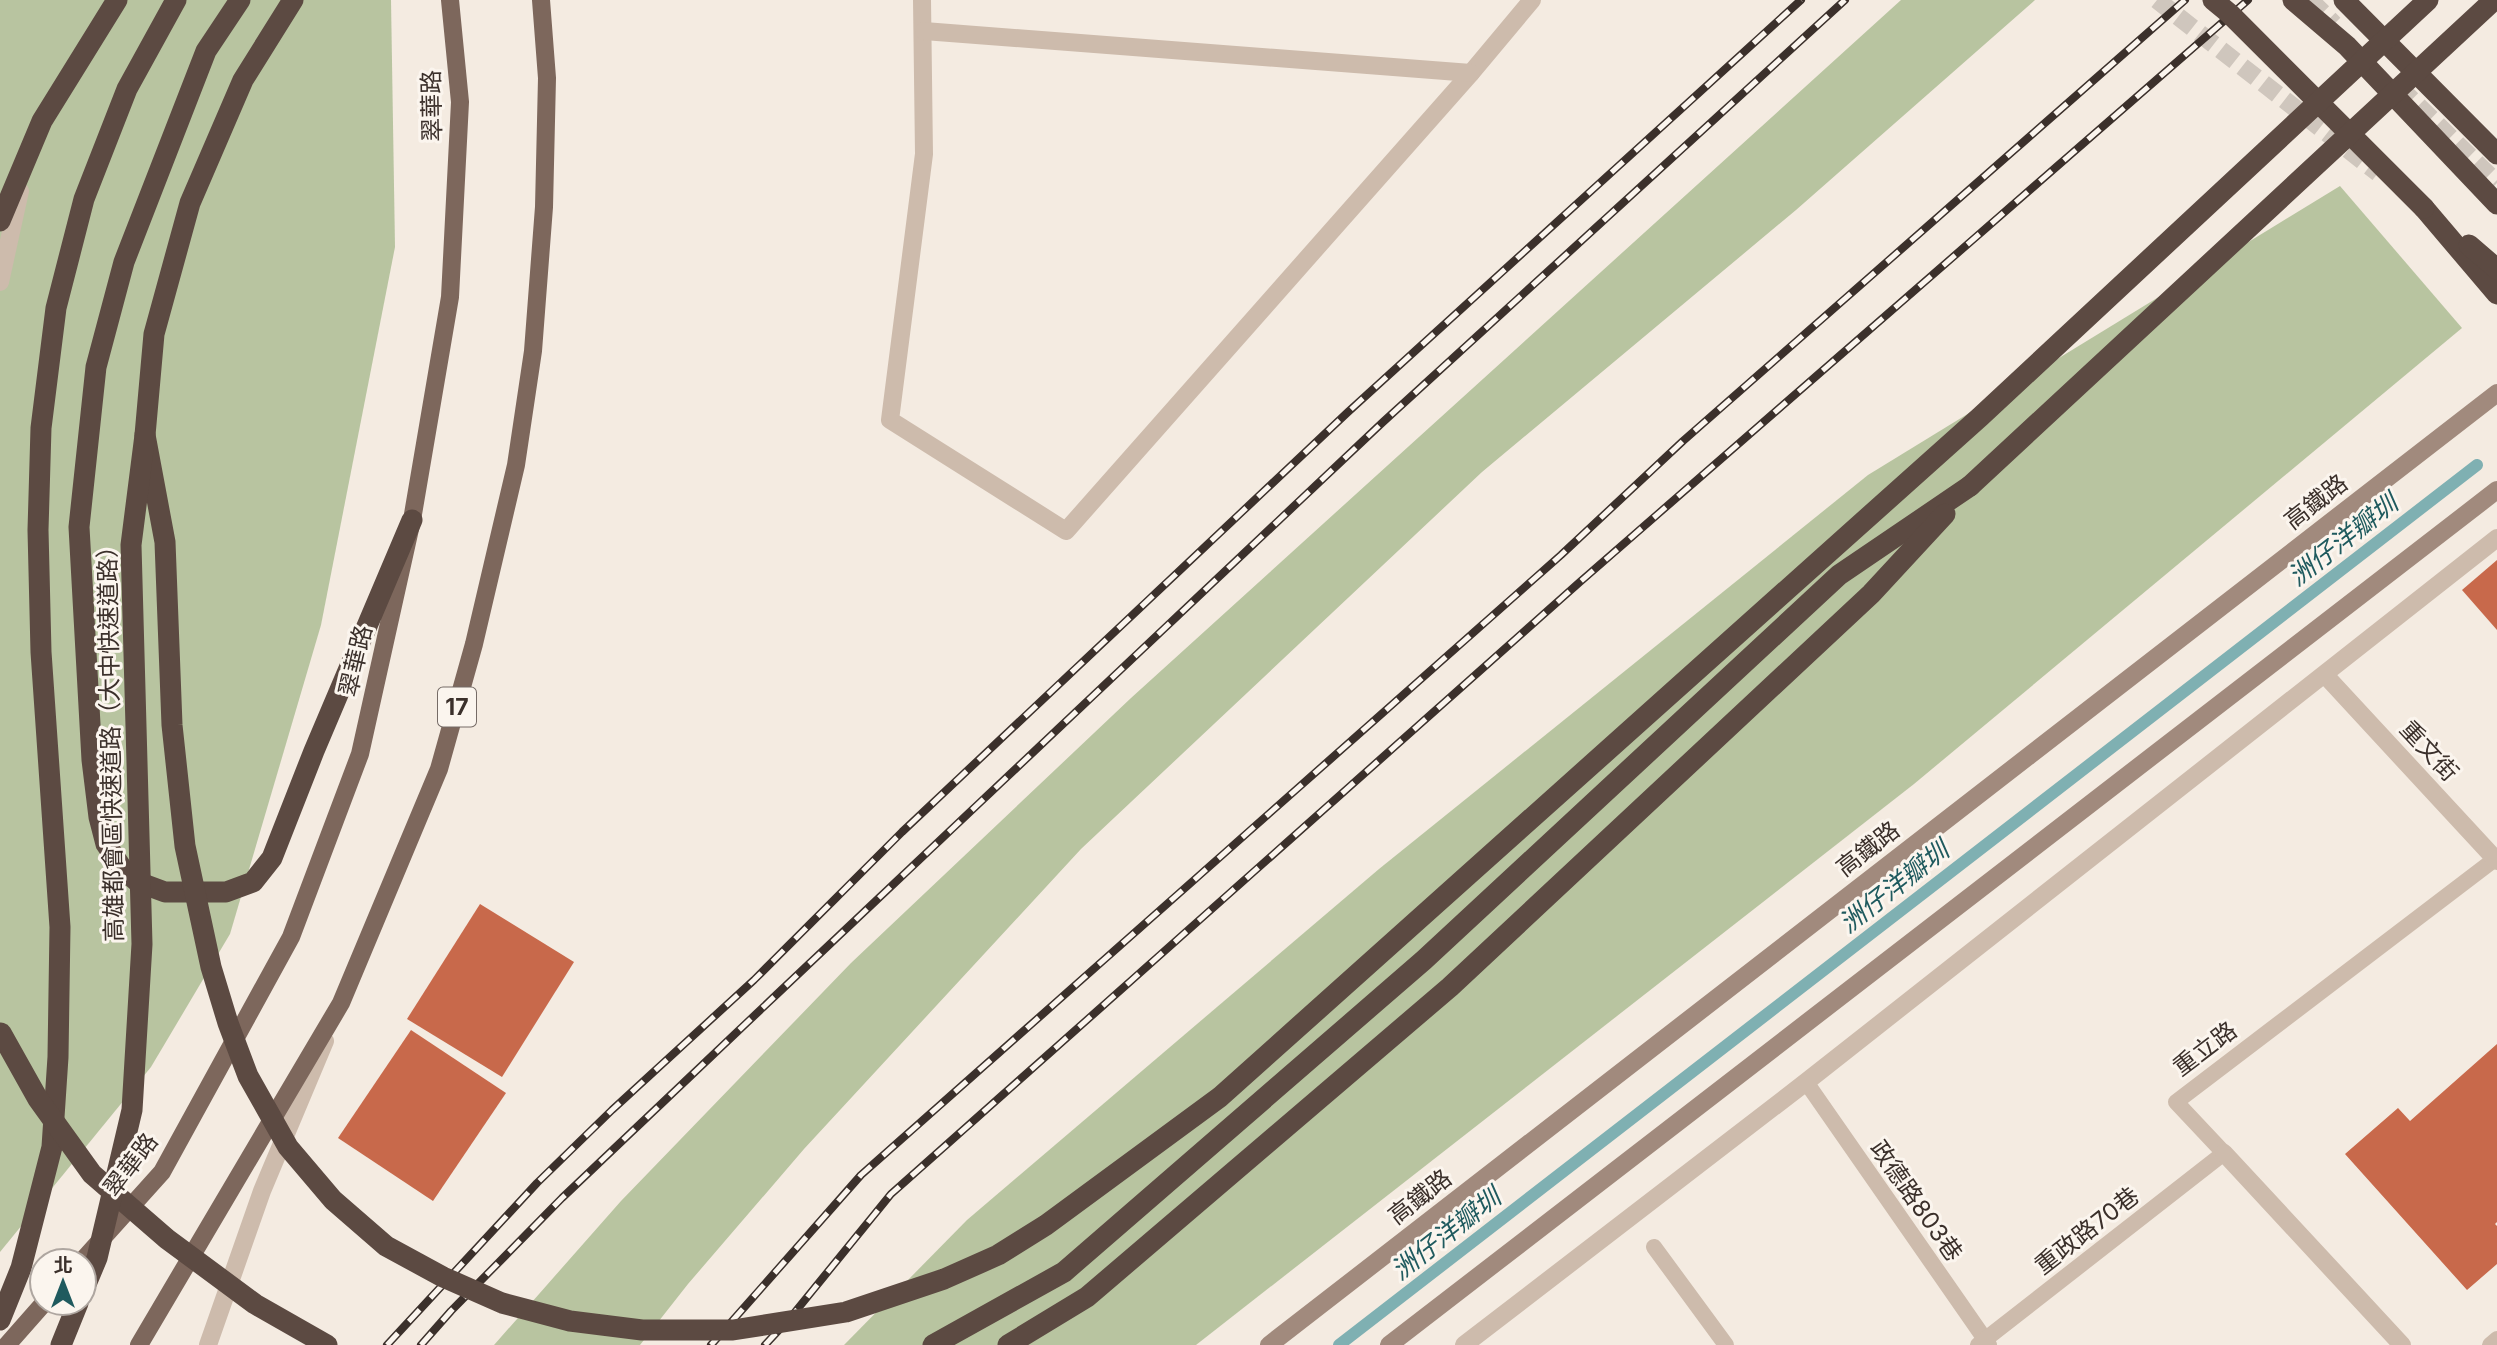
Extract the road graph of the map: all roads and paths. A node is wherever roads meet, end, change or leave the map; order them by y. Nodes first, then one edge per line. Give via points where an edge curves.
1 (119, 0) edge
2 (176, 0) edge
3 (240, 0) edge
4 (293, 0) edge
5 (450, 0) edge
6 (541, 0) edge
7 (922, 0) edge
8 (1532, 0) edge
9 (2213, 0) edge
10 (2293, 0) edge
11 (2344, 0) tunnel mouth
12 (2428, 0) edge
13 (2494, 0) edge
14 (924, 31) junction
15 (1471, 73) junction
16 (2497, 154) edge
17 (2497, 204) edge
18 (2424, 208) junction
19 (0, 221) edge
20 (2497, 269) edge
21 (0, 282) edge
22 (2497, 294) edge
23 (2497, 393) edge
24 (145, 435) junction
25 (1970, 486) junction
26 (2497, 490) edge
27 (412, 520) junction
28 (2497, 538) edge
29 (2325, 675) junction
30 (2496, 860) edge
31 (341, 1003) junction
32 (0, 1031) edge
33 (1806, 1082) junction
34 (2224, 1153) junction
35 (95, 1247) edge
36 (1654, 1247) dead end
37 (98, 1254) edge
38 (32, 1317) edge
39 (72, 1317) edge
40 (0, 1320) edge
41 (2497, 1339) edge
42 (1984, 1343) edge
43 (7, 1345) edge
44 (61, 1345) edge
45 (139, 1345) edge
46 (208, 1345) edge
47 (327, 1345) edge
48 (933, 1345) edge
49 (1008, 1345) edge
50 (1269, 1345) edge
51 (1389, 1345) edge
52 (1464, 1345) edge
53 (1726, 1345) edge
54 (2402, 1345) edge
55 (2490, 1345) edge

1 - 19 highway via 42,121
1 - 21 street via 36,149 18,197
2 - 40 highway via 128,89 84,199 56,308 41,428 38,530 41,652 60,927 58,1057 52,1147 21,1268
3 - 27 highway via 206,51 124,262 96,367 79,527 92,760 106,844 138,882 165,892 226,892 253,881 272,858
4 - 24 highway, 高雄都會區快速道路（大中快速道路）, bridge via 243,80 190,203 154,334
5 - 27 main road, 翠華路 via 460,102 450,297
6 - 31 main road, 17 via 547,78 544,207 533,352 516,465 439,769
7 - 14 street
8 - 15 street
9 - 18 highway, bridge
10 - 17 highway, bridge via 2347,46
11 - 16 highway, bridge
12 - 24 highway, bridge via 1980,417 1220,1097 1046,1226 998,1255 944,1279 846,1312 733,1330 642,1330 570,1321 502,1303 386,1246 333,1200 288,1147 248,1076 228,1023 185,846 172,725 165,542
13 - 25 highway, bridge
14 - 15 street
14 - 15 street via 924,154 890,420 1066,531
18 - 20 highway
18 - 22 highway
23 - 50 street, 高鐵路
24 - 37 highway, 高雄都會區快速道路（大中快速道路）, bridge via 131,545 142,944 132,1110
25 - 48 highway via 1839,575 1424,960 1064,1272
25 - 49 highway via 1871,594 1450,987 1087,1297
26 - 51 street
27 - 35 main road, 翠華路 via 360,754 291,937 162,1172
28 - 29 street
29 - 30 street, 重文街
29 - 33 street
30 - 34 lane, 重立路 via 2176,1102
31 - 45 main road, 17
31 - 46 street via 262,1191
32 - 47 highway, bridge via 38,1099 92,1174 167,1239 255,1304
33 - 42 lane, 政德路803巷
33 - 52 street
34 - 42 lane, 重政路70巷
34 - 54 street, 重立路
36 - 53 lane
38 - 43 main road
39 - 44 highway
41 - 55 lane

